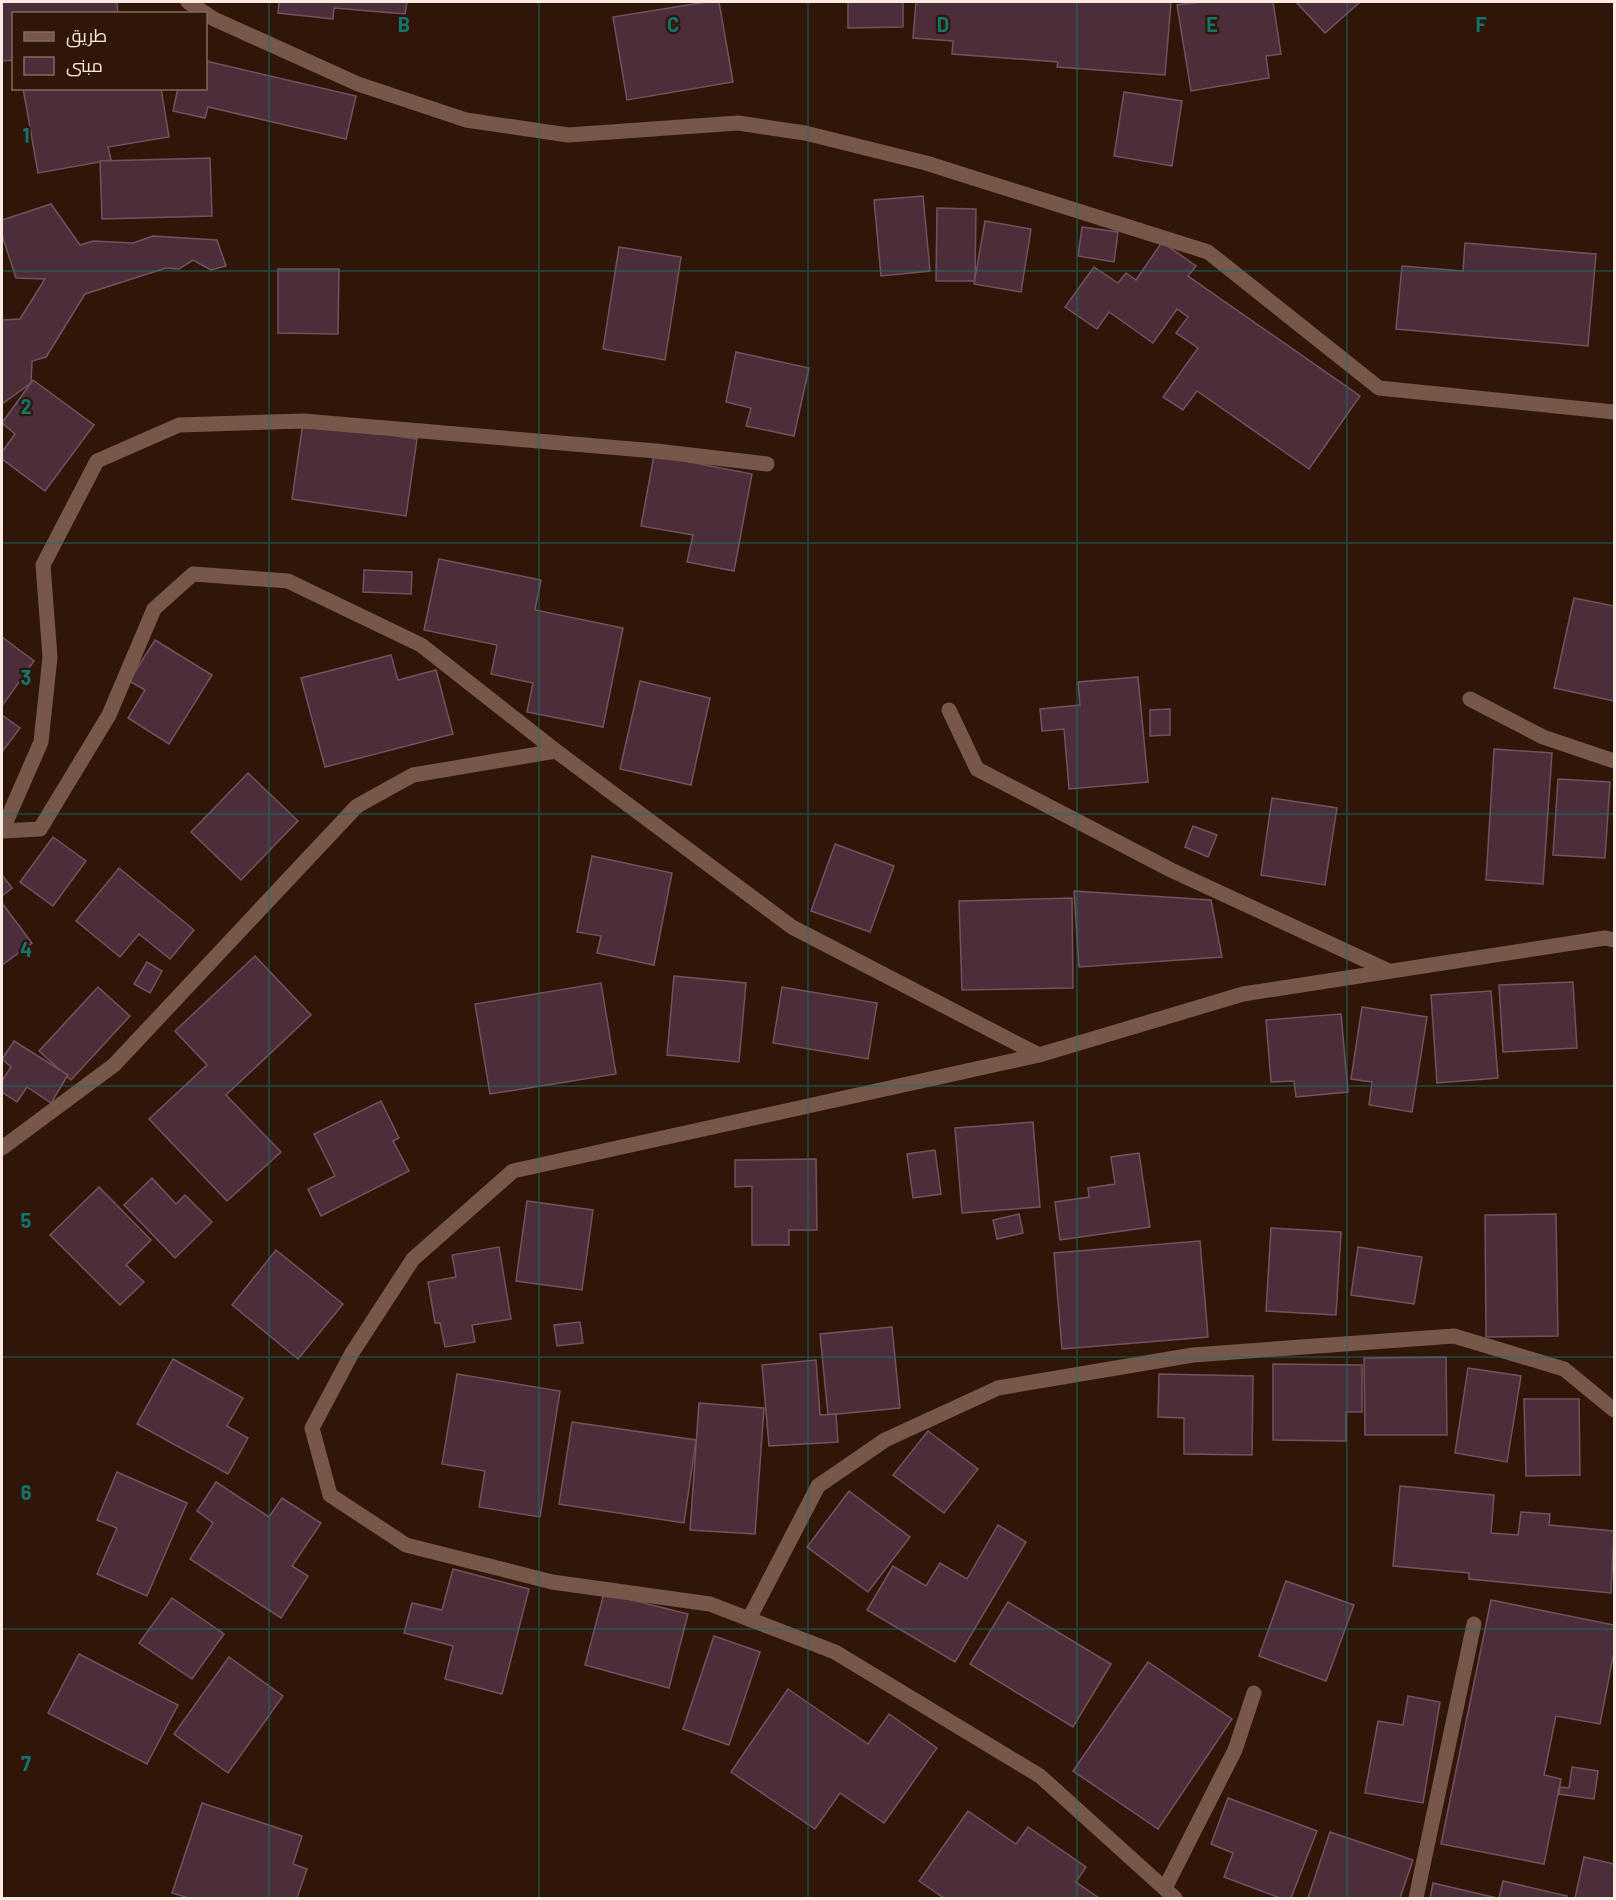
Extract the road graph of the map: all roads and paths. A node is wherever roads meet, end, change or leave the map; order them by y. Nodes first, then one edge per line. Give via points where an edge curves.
1 (188, 2) edge
2 (203, 12) edge
3 (207, 14) edge
4 (1614, 412) edge
5 (767, 464) dead end
6 (1470, 699) dead end
7 (949, 710) dead end
8 (556, 751) junction
9 (1614, 761) edge
10 (1614, 940) edge
11 (1389, 972) junction
12 (1039, 1055) junction
13 (2, 1148) edge
14 (1614, 1410) edge
15 (749, 1619) junction
16 (1474, 1624) dead end
17 (1254, 1693) dead end
18 (1170, 1893) edge
19 (1416, 1899) edge

1 - 2 street
3 - 4 street via 358,84 466,120 568,135 738,123 805,133 926,163 1208,252 1378,388
5 - 8 street via 303,422 179,425 97,461 43,565 50,657 41,742 2,831 40,829 109,715 154,609 193,574 288,581 421,645
6 - 9 street via 1543,737
7 - 11 street via 977,768 1171,870
8 - 12 street via 792,927
8 - 13 street via 413,775 357,806 114,1065
10 - 11 street via 1605,938
11 - 12 street via 1243,994
12 - 15 street via 513,1171 413,1259 352,1353 312,1428 330,1496 406,1545 552,1582 710,1604
14 - 15 street via 1564,1369 1454,1336 1193,1355 998,1388 885,1440 818,1486
15 - 18 street via 835,1652 1040,1776
16 - 19 street
17 - 18 street via 1235,1750

